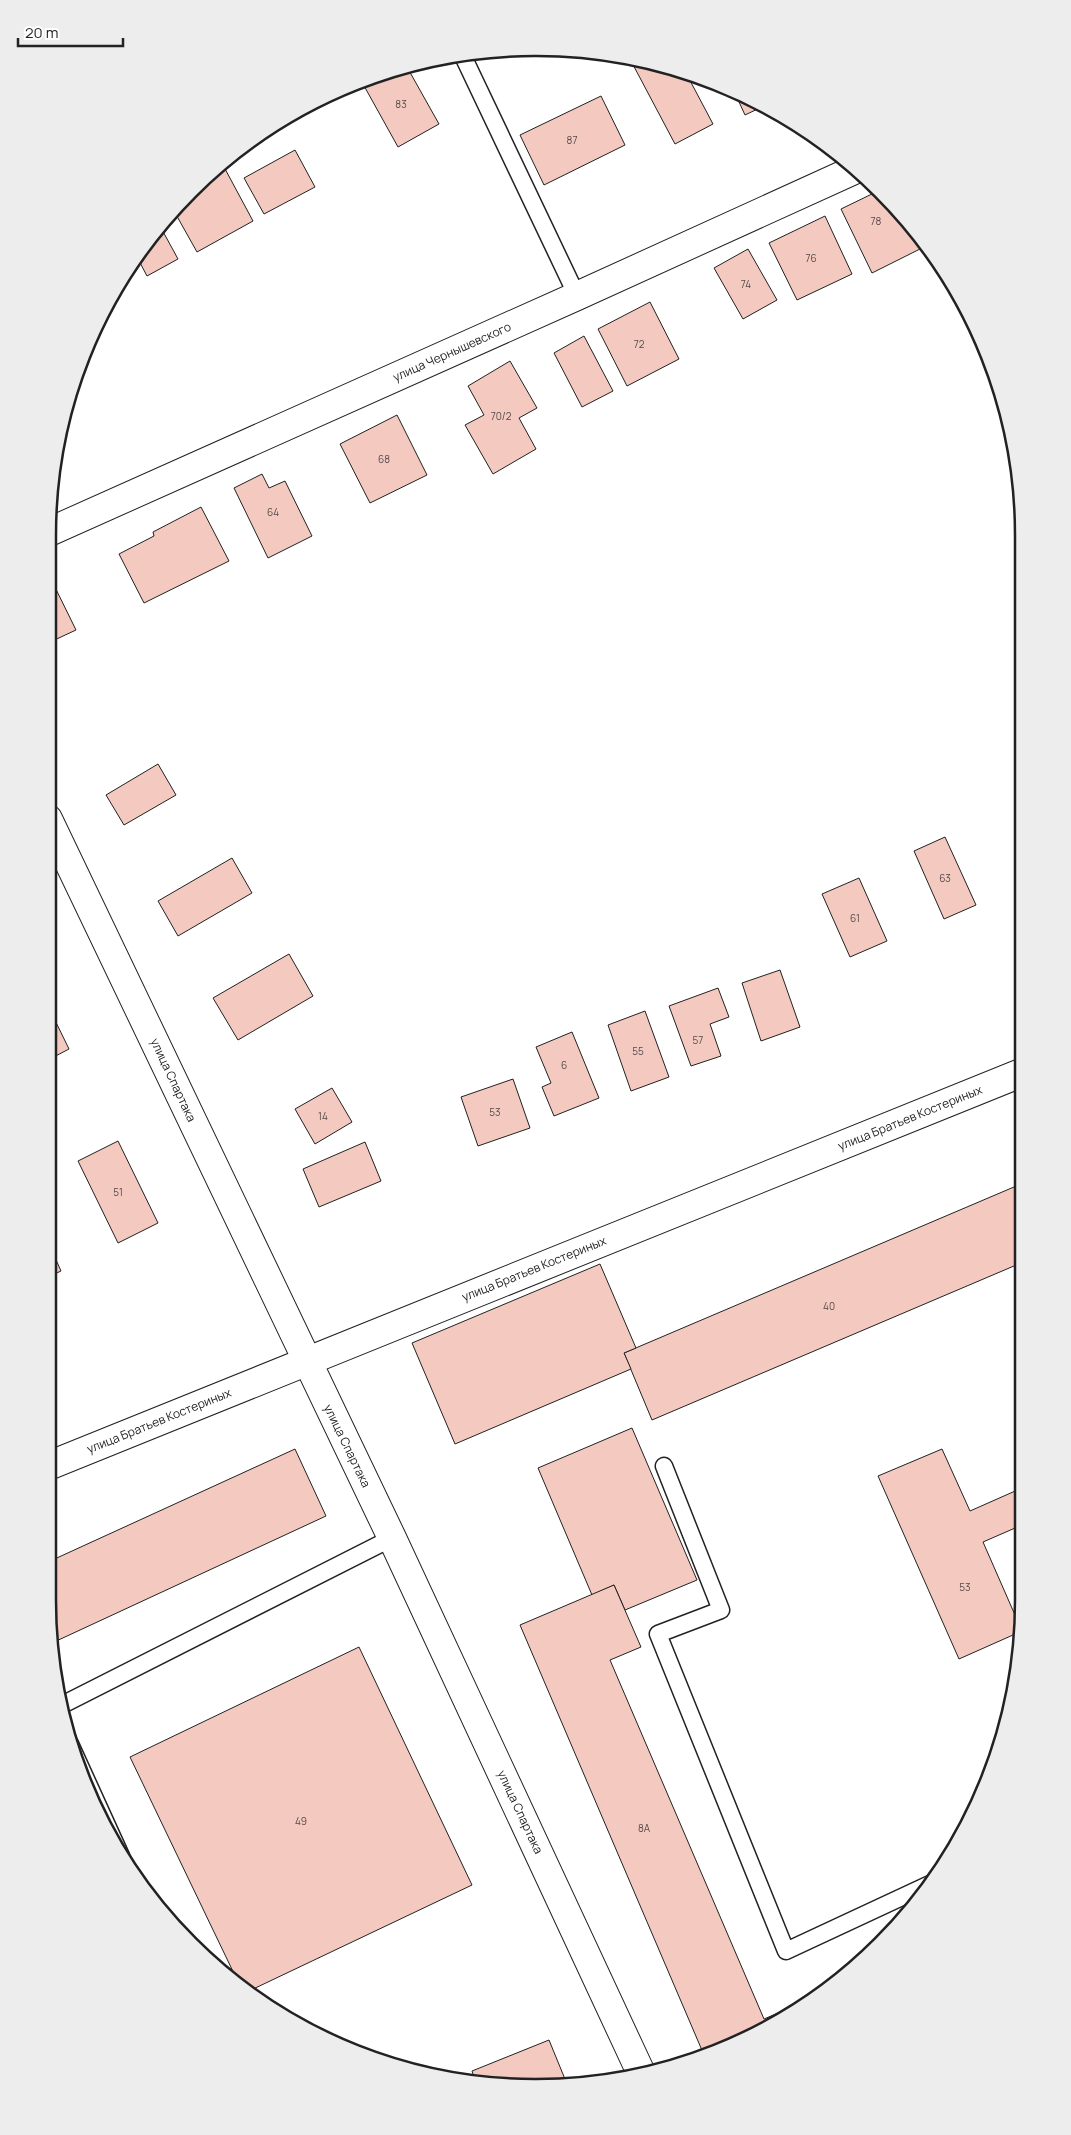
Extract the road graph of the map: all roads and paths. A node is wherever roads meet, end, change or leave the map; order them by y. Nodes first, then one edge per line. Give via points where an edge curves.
1 (465, 61) edge
2 (848, 173) edge
3 (577, 296) junction
4 (56, 528) edge
5 (56, 836) edge
6 (1015, 1075) edge
7 (306, 1361) junction
8 (56, 1463) edge
9 (664, 1466) dead end
10 (392, 1538) junction
11 (67, 1702) edge
12 (918, 1889) edge
13 (639, 2068) edge

1 - 3 lane
2 - 3 street, улица Чернышевского
3 - 4 street, улица Чернышевского
5 - 7 street, улица Спартака
6 - 7 street, улица Братьев Костериных
7 - 8 street, улица Братьев Костериных
7 - 10 street, улица Спартака
9 - 12 lane via 721,1610 658,1634 786,1951
10 - 11 lane
10 - 13 street, улица Спартака

